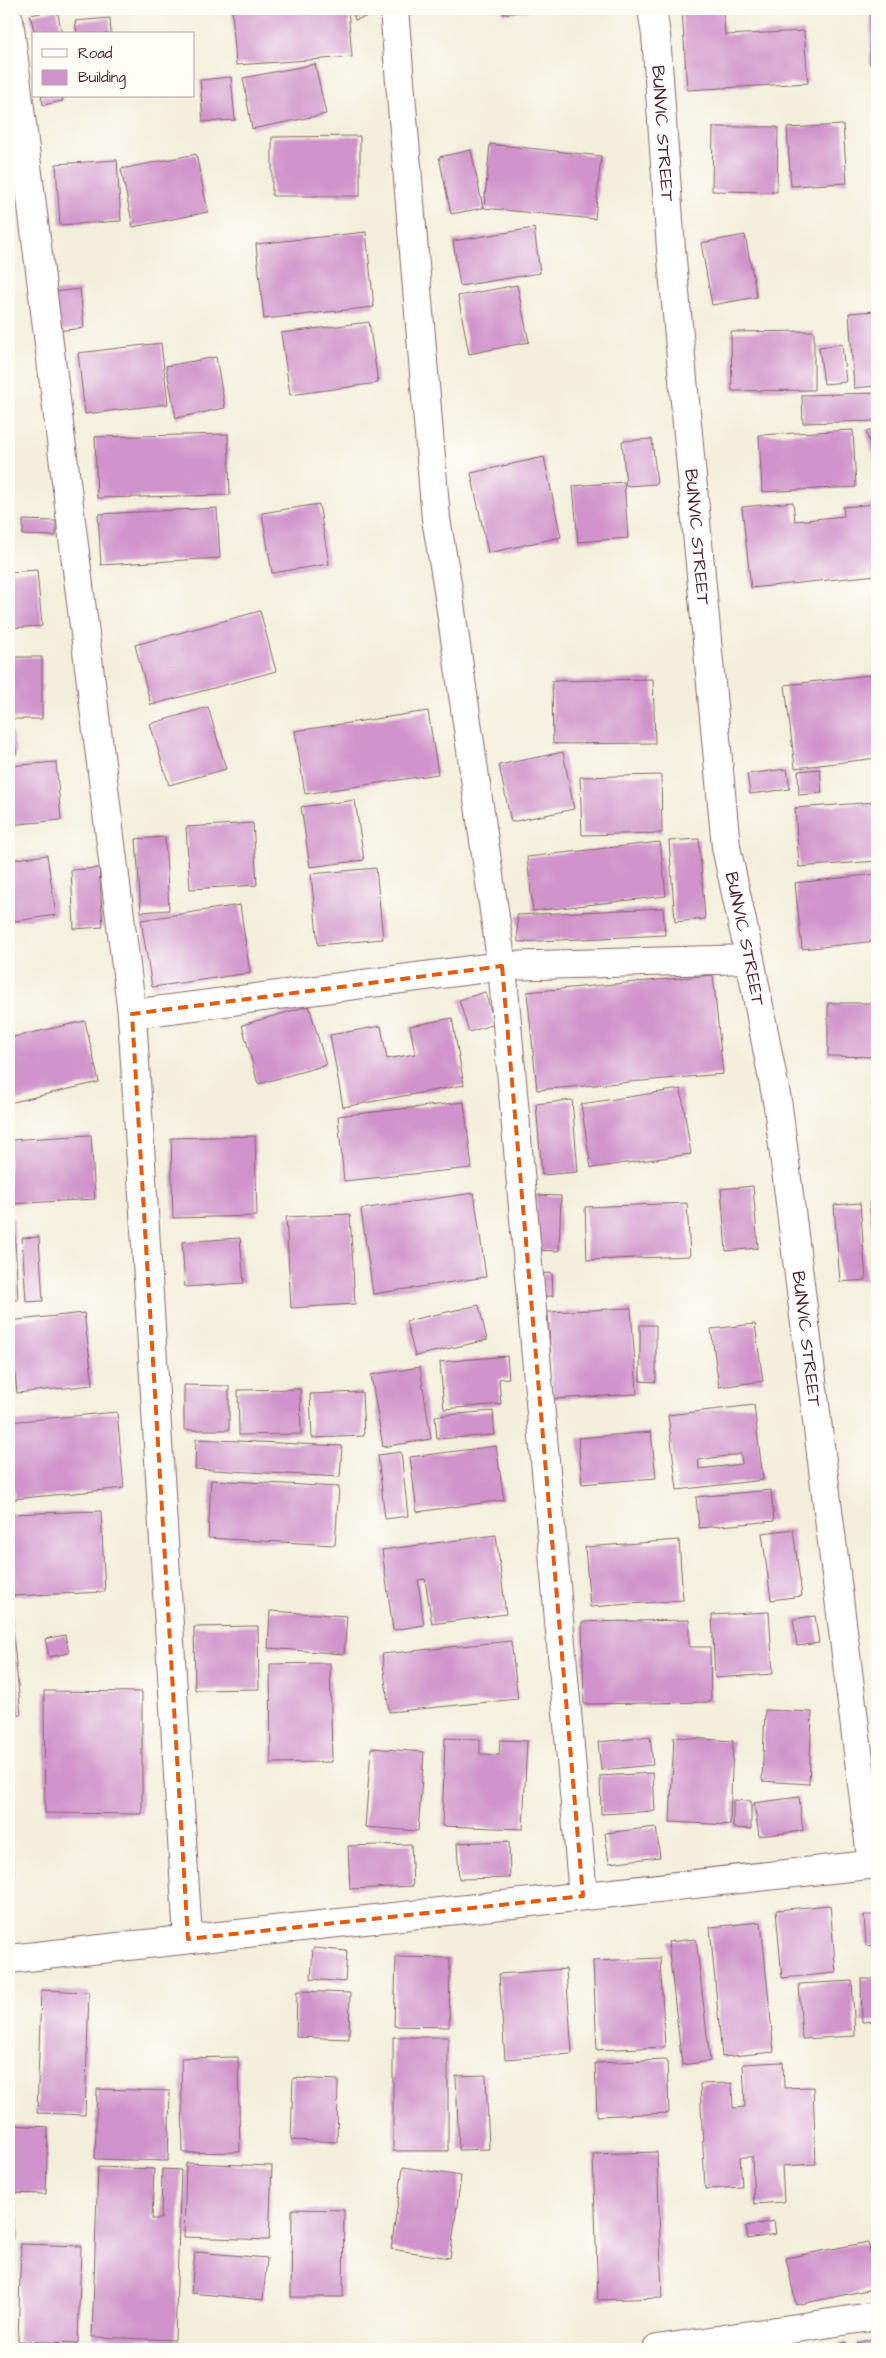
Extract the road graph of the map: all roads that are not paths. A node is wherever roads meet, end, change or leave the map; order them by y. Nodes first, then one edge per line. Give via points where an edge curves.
1 (394, 9) edge
2 (652, 9) edge
3 (10, 26) edge
4 (750, 959) junction
5 (502, 966) junction
6 (132, 1014) junction
7 (875, 1864) edge
8 (583, 1896) junction
9 (188, 1940) junction
10 (9, 1959) edge
11 (877, 2316) edge
12 (657, 2349) edge

1 - 5 street via 436,519
2 - 4 street, BUNVIC STREET via 720,790 726,848
3 - 6 street
4 - 5 street
4 - 7 street, BUNVIC STREET via 778,1106
5 - 6 street
5 - 8 street
6 - 9 street
7 - 8 street
8 - 9 street
9 - 10 street
11 - 12 street

